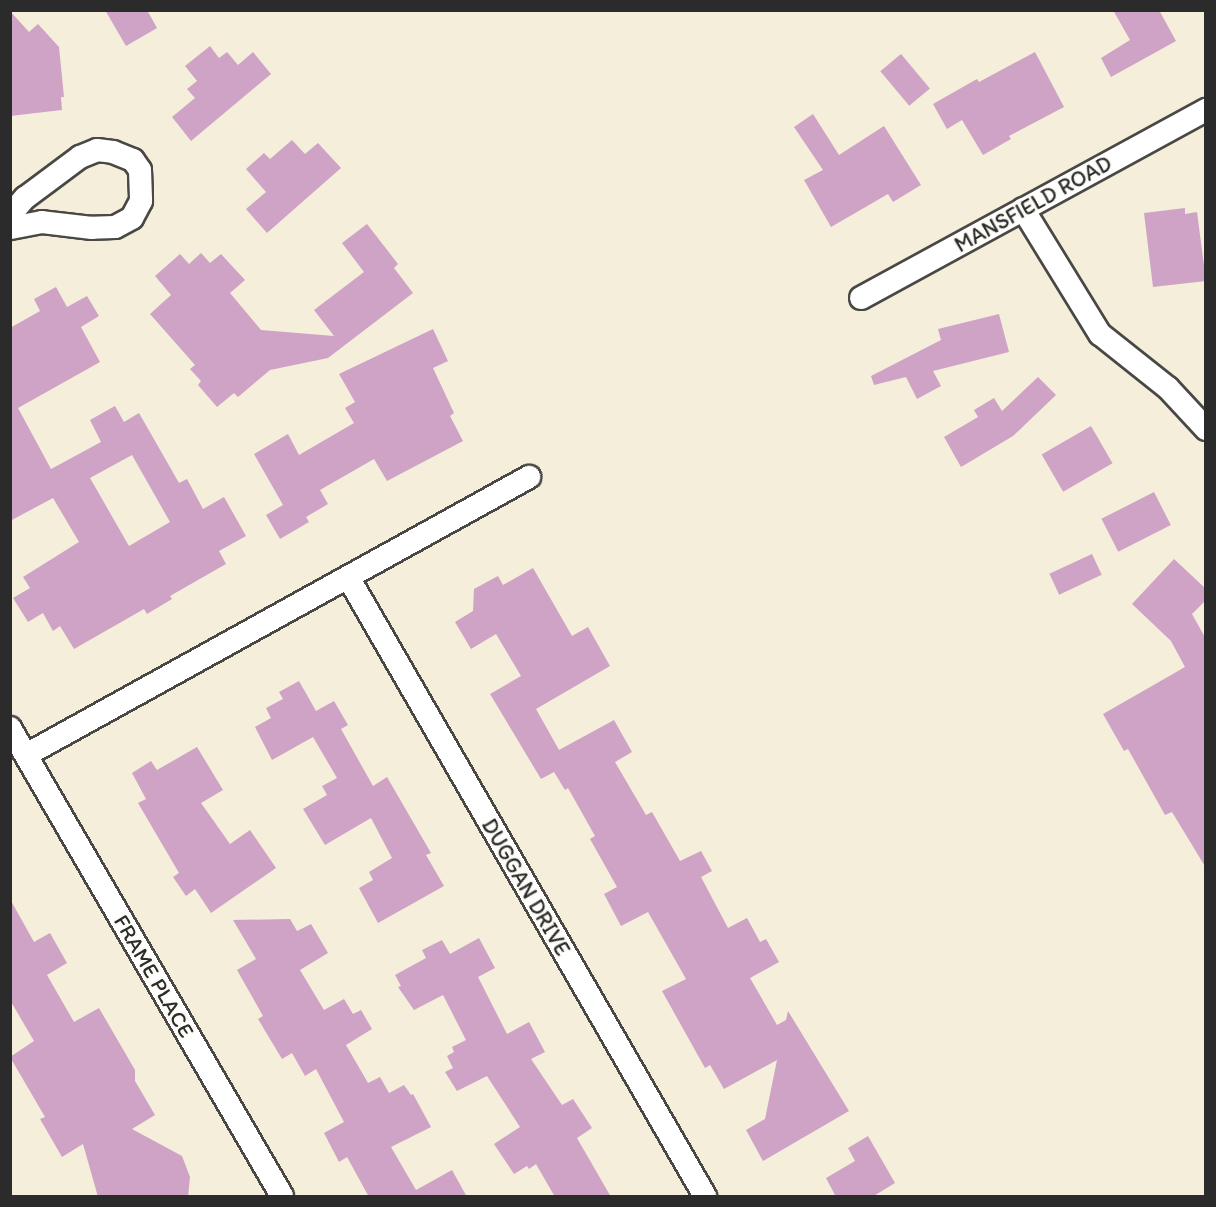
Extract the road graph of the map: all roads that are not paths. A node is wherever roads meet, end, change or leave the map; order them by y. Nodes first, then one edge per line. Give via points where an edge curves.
1 (1206, 110) edge
2 (1023, 209) junction
3 (10, 215) edge
4 (10, 228) edge
5 (861, 298) dead end
6 (1206, 429) edge
7 (529, 477) dead end
8 (348, 577) junction
9 (10, 728) edge
10 (26, 755) junction
11 (282, 1197) edge
12 (705, 1197) edge

1 - 2 street, MANSFIELD ROAD
2 - 5 street, MANSFIELD ROAD
2 - 6 street via 1100,334 1168,388
3 - 4 street via 25,198 80,157 97,150 133,160 140,170 141,201 132,218 115,227 42,222
7 - 8 street
8 - 10 street
8 - 12 street, DUGGAN DRIVE
9 - 10 street
10 - 11 street, FRAME PLACE

